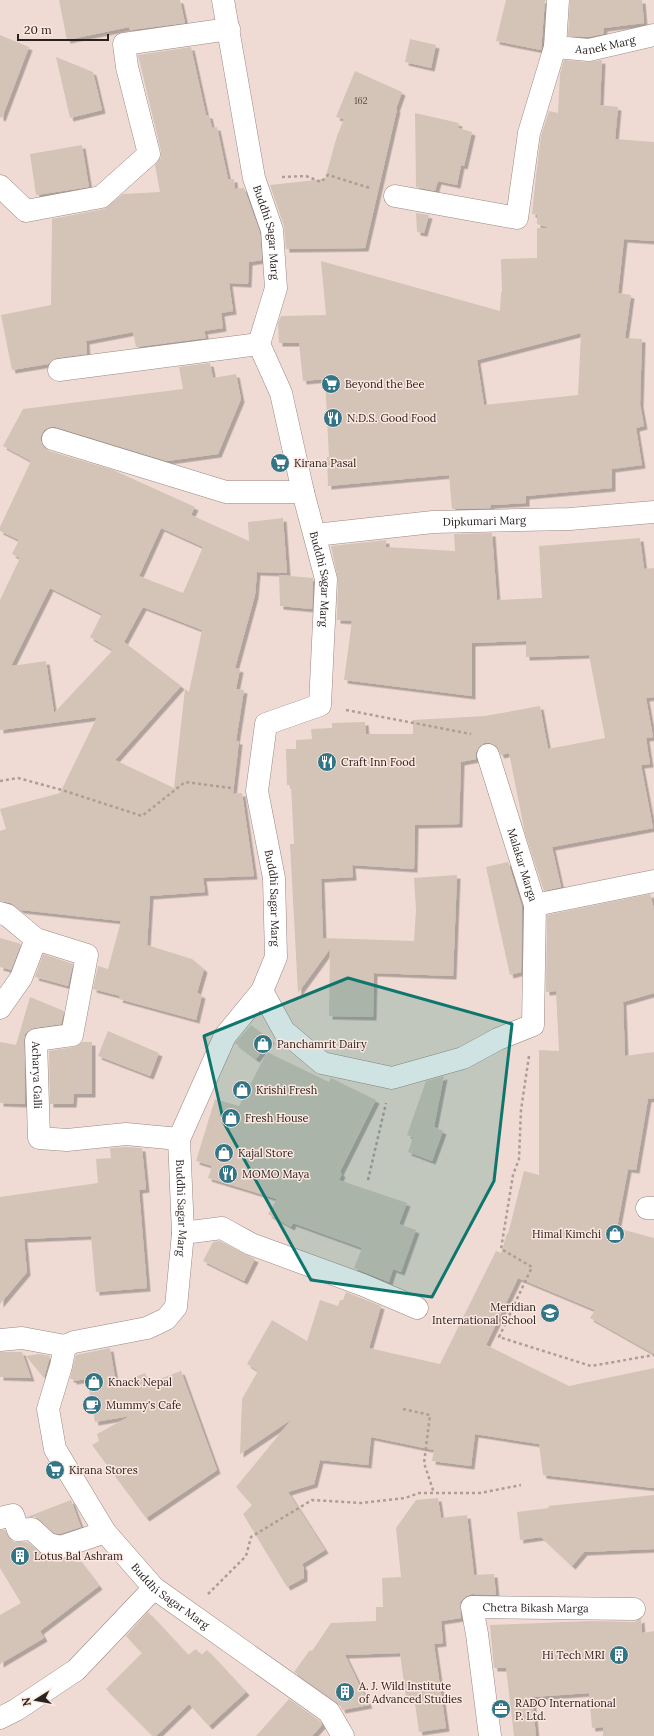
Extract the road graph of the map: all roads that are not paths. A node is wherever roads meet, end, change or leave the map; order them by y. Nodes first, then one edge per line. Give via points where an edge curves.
1 (224, 0) edge
2 (558, 0) edge
3 (229, 29) junction
4 (654, 35) edge
5 (555, 47) junction
6 (0, 186) edge
7 (395, 196) road end
8 (259, 344) junction
9 (59, 370) dead end
10 (53, 439) dead end
11 (303, 492) junction
12 (654, 512) edge
13 (315, 535) junction
14 (488, 755) road end
15 (654, 881) edge
16 (535, 905) junction
17 (0, 913) edge
18 (36, 939) junction
19 (262, 990) junction
20 (0, 1008) edge
21 (179, 1139) junction
22 (184, 1234) junction
23 (417, 1308) dead end
24 (0, 1340) edge
25 (64, 1346) junction
26 (0, 1518) edge
27 (105, 1532) junction
28 (154, 1588) junction
29 (634, 1609) dead end
30 (0, 1718) edge
31 (343, 1736) edge
32 (490, 1736) edge

1 - 3 street, Buddhi Sagar Marg
2 - 5 street
3 - 6 street via 124,44 127,67 149,154 101,197 26,211
3 - 8 street, Buddhi Sagar Marg via 254,178 272,230 276,288
4 - 5 street, Aanek Marg via 589,50
5 - 7 street via 529,133 517,218
8 - 9 street
8 - 11 street, Buddhi Sagar Marg via 281,393
10 - 11 street via 226,492
11 - 13 street, Buddhi Sagar Marg
12 - 13 street, Dipkumari Marg via 570,519 433,522
13 - 19 street, Buddhi Sagar Marg via 326,579 320,705 266,724 257,791 274,878 276,957
14 - 16 street, Malakar Marga
15 - 16 street, Malakar Marga
16 - 19 street via 533,1025 498,1038 463,1058 392,1078 322,1063 284,1031
17 - 18 street, Acharya Galli via 7,915
18 - 20 street via 21,978
18 - 21 street, Acharya Galli via 87,955 72,1035 36,1040 39,1138 67,1140 126,1134
19 - 21 street, Buddhi Sagar Marg via 225,1036
21 - 22 street, Buddhi Sagar Marg
22 - 23 street via 222,1228 251,1244 363,1285
22 - 25 street, Buddhi Sagar Marg via 176,1307 166,1319 147,1328
24 - 25 street via 22,1338
25 - 27 street, Buddhi Sagar Marg via 48,1410 55,1449
26 - 27 street via 13,1515 18,1530 32,1529 48,1544 61,1547
27 - 28 street, Buddhi Sagar Marg
28 - 30 street via 76,1670
28 - 31 street, Buddhi Sagar Marg via 329,1712
29 - 32 street, Chetra Bikash Marga via 472,1607

